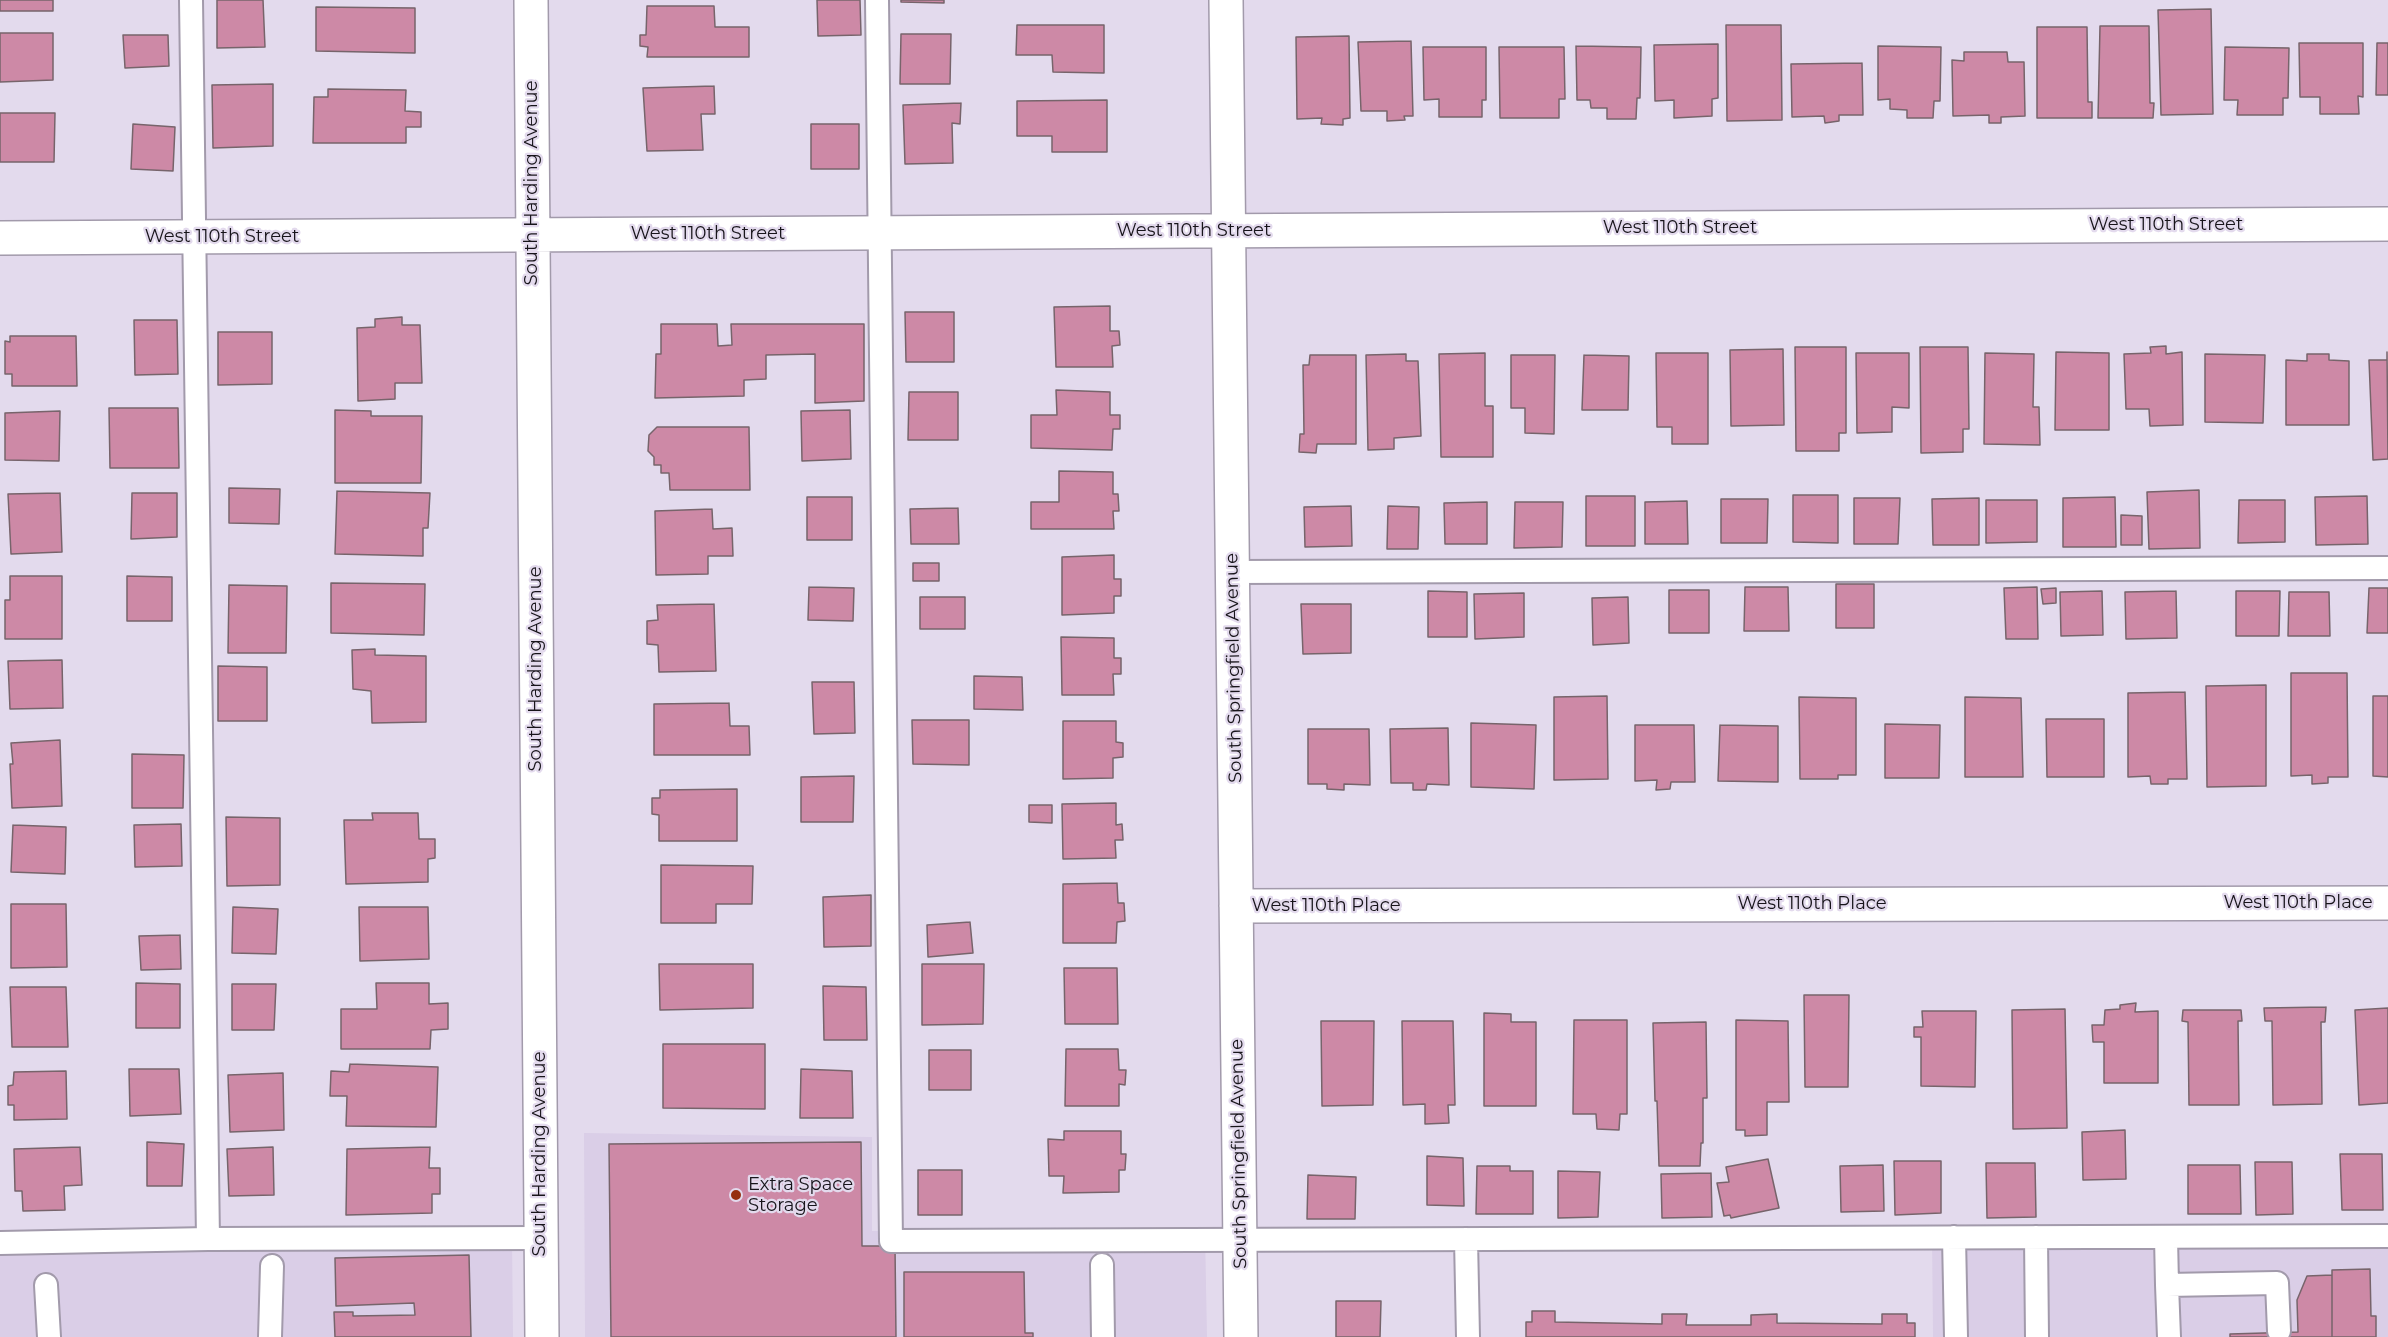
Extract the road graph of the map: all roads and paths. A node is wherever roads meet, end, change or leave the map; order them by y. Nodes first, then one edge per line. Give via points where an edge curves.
1 (191, 0) edge
2 (531, 0) edge
3 (877, 0) edge
4 (1226, 0) edge
5 (2388, 224) edge
6 (1229, 230) junction
7 (879, 232) junction
8 (533, 235) junction
9 (194, 237) junction
10 (0, 238) edge
11 (2388, 568) edge
12 (1233, 572) junction
13 (2388, 903) edge
14 (1236, 906) junction
15 (2388, 1236) edge
16 (1954, 1237) junction
17 (2036, 1237) junction
18 (2166, 1237) junction
19 (541, 1238) junction
20 (208, 1239) junction
21 (1240, 1239) junction
22 (1466, 1239) junction
23 (0, 1243) edge
24 (1102, 1265) dead end
25 (272, 1266) dead end
26 (46, 1285) dead end
27 (2167, 1285) junction
28 (2279, 1331) dead end
29 (49, 1337) edge
30 (270, 1337) edge
31 (542, 1337) edge
32 (1103, 1337) edge
33 (1241, 1337) edge
34 (1468, 1337) edge
35 (1956, 1337) edge
36 (2037, 1337) edge
37 (2169, 1337) edge

1 - 9 lane
2 - 8 street, South Harding Avenue
3 - 7 lane
4 - 6 street, South Springfield Avenue
5 - 6 street, West 110th Street
6 - 7 street, West 110th Street
6 - 12 street, South Springfield Avenue
7 - 8 street, West 110th Street
7 - 21 lane via 891,1240
8 - 9 street, West 110th Street
8 - 19 street, South Harding Avenue
9 - 10 street, West 110th Street
9 - 20 lane
11 - 12 lane
12 - 14 street, South Springfield Avenue
13 - 14 street, West 110th Place
14 - 21 street, South Springfield Avenue
15 - 18 lane
16 - 17 lane
16 - 22 lane
16 - 35 lane
17 - 18 lane
17 - 36 lane
18 - 27 lane
19 - 20 lane
19 - 31 street, South Harding Avenue
20 - 23 lane
21 - 22 lane
21 - 33 street, South Springfield Avenue
22 - 34 lane
24 - 32 lane
25 - 30 lane
26 - 29 lane
27 - 28 lane via 2277,1283
27 - 37 lane

